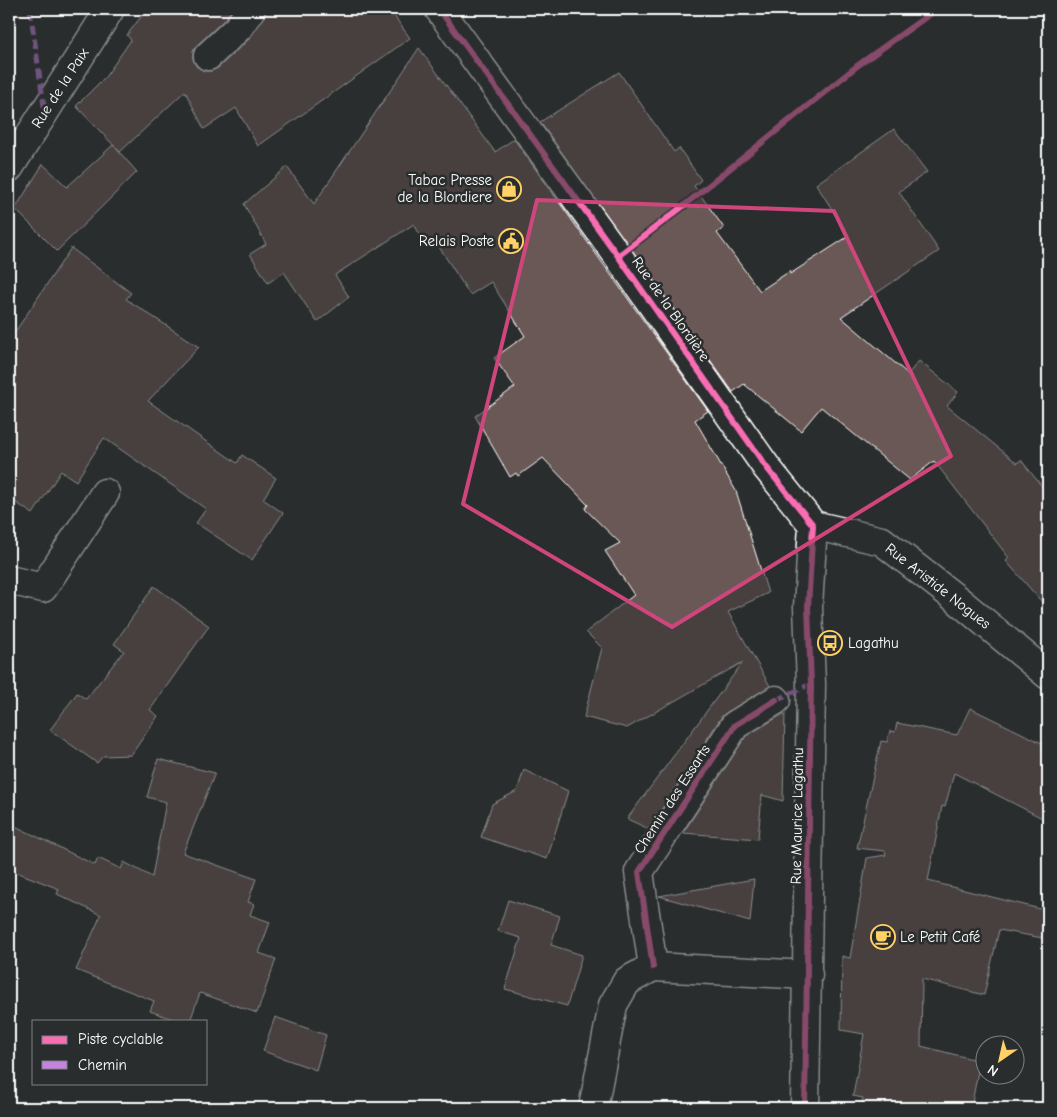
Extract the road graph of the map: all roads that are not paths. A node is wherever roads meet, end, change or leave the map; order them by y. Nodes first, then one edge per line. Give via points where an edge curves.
1 (110, 9) edge
2 (251, 9) edge
3 (439, 9) edge
4 (208, 56) dead end
5 (9, 168) edge
6 (105, 493) dead end
7 (813, 525) junction
8 (9, 580) edge
9 (1048, 675) edge
10 (776, 700) dead end
11 (653, 966) junction
12 (808, 974) junction
13 (592, 1108) edge
14 (805, 1108) edge

1 - 5 street, Rue de la Paix
2 - 4 street via 238,28
3 - 7 street, Rue de la Blordière via 767,468
6 - 8 street via 43,588
7 - 9 street, Rue Aristide Nogues via 882,541
7 - 12 street, Rue Maurice Lagathu via 808,607 811,684
10 - 11 street, Chemin des Essarts via 734,725 639,872
11 - 12 street
11 - 13 street via 627,981 613,1005
12 - 14 street, Rue Maurice Lagathu

